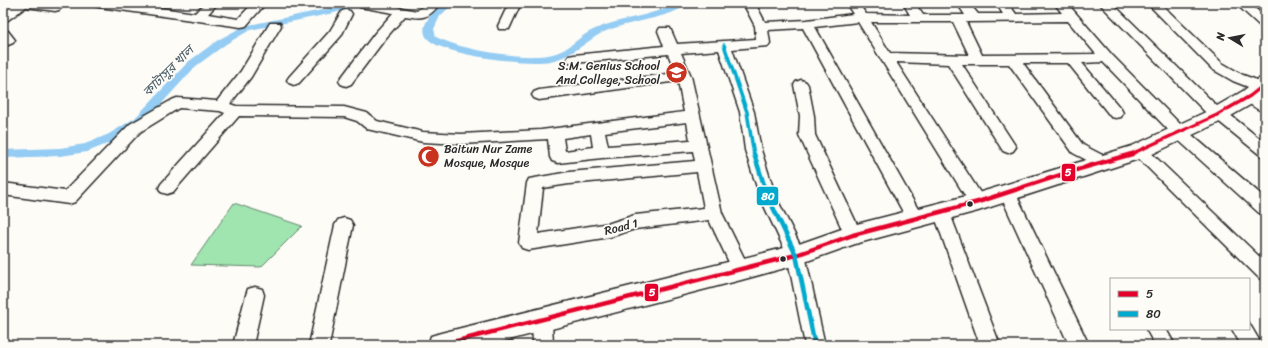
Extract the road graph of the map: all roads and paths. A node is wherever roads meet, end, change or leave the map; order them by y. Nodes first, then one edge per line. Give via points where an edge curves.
1 (22, 3) edge
2 (60, 3) edge
3 (99, 3) edge
4 (212, 3) edge
5 (260, 3) edge
6 (434, 3) edge
7 (515, 3) edge
8 (749, 3) edge
9 (852, 3) edge
10 (909, 3) edge
11 (963, 3) edge
12 (1002, 3) edge
13 (1060, 3) edge
14 (1105, 3) edge
15 (1153, 3) edge
16 (1241, 3) edge
17 (364, 4) dead end
18 (396, 8) edge
19 (346, 14) dead end
20 (3, 17) edge
21 (1071, 17) junction
22 (197, 18) junction
23 (861, 18) junction
24 (1012, 18) junction
25 (919, 19) junction
26 (958, 19) junction
27 (975, 19) junction
28 (807, 24) junction
29 (1265, 24) edge
30 (275, 26) dead end
31 (504, 26) dead end
32 (761, 26) junction
33 (665, 31) dead end
34 (3, 34) edge
35 (3, 43) edge
36 (724, 45) junction
37 (672, 49) junction
38 (887, 57) junction
39 (1072, 58) junction
40 (1107, 58) junction
41 (574, 59) dead end
42 (1013, 59) junction
43 (952, 60) junction
44 (978, 60) junction
45 (684, 76) junction
46 (294, 80) dead end
47 (346, 81) dead end
48 (801, 85) dead end
49 (1260, 94) edge
50 (539, 95) dead end
51 (228, 109) junction
52 (1116, 113) dead end
53 (1218, 114) junction
54 (692, 116) junction
55 (597, 129) junction
56 (1180, 133) junction
57 (555, 134) junction
58 (699, 145) junction
59 (1008, 147) dead end
60 (1140, 151) junction
61 (1265, 151) edge
62 (602, 152) junction
63 (1104, 163) junction
64 (703, 166) junction
65 (167, 188) dead end
66 (3, 189) edge
67 (1007, 192) junction
68 (978, 202) junction
69 (1265, 208) edge
70 (941, 211) junction
71 (714, 213) junction
72 (915, 218) junction
73 (344, 225) dead end
74 (852, 235) junction
75 (796, 255) junction
76 (741, 270) junction
77 (1265, 273) edge
78 (255, 295) dead end
79 (1157, 330) edge
80 (1243, 330) edge
81 (543, 333) edge
82 (243, 345) edge
83 (319, 345) edge
84 (441, 345) edge
85 (815, 345) edge
86 (990, 345) edge
87 (1078, 345) edge
88 (1165, 345) edge
89 (1252, 345) edge

1 - 2 street via 55,7
1 - 20 street
3 - 22 street
4 - 22 street
5 - 22 street via 241,23
6 - 18 street via 420,15
7 - 31 street
8 - 32 street
9 - 23 street
10 - 25 street
11 - 27 street
12 - 24 street
13 - 21 street
14 - 53 street
15 - 49 street via 1217,66
16 - 29 street
17 - 18 street
18 - 47 street via 380,36
19 - 46 street via 336,33
21 - 24 street
21 - 40 street
23 - 25 street
23 - 28 street
23 - 38 street
24 - 27 street
25 - 26 street
26 - 27 street
26 - 44 street
28 - 32 street
28 - 72 street
30 - 51 street
32 - 36 street via 763,43
33 - 37 street
34 - 35 street via 8,40
36 - 37 street
36 - 75 street via 747,112 753,150 768,197
37 - 41 street
37 - 45 street
38 - 43 street
38 - 68 street
39 - 40 street
39 - 42 street
39 - 52 street
40 - 56 street
42 - 44 street
42 - 63 street via 1078,150
43 - 44 street
43 - 59 street
45 - 50 street
45 - 54 street
48 - 74 street via 807,116 807,135
49 - 53 highway
51 - 57 street via 344,112 362,117 372,125 423,137 461,139
51 - 65 street
51 - 66 street via 177,103 135,128 69,198
53 - 56 highway
53 - 61 street
54 - 55 street
54 - 58 street
55 - 57 street
55 - 62 street
56 - 60 highway
56 - 69 street
57 - 62 street via 558,157
58 - 62 street
58 - 64 street
60 - 63 highway
60 - 77 street
63 - 67 highway
64 - 71 street
64 - 71 street, Road 1 via 536,183 528,243 610,230 635,222
67 - 68 highway
67 - 87 street
68 - 70 highway
70 - 72 highway
70 - 86 street
71 - 76 street
72 - 74 highway
73 - 83 street
74 - 75 highway
75 - 76 highway
75 - 85 street
76 - 81 highway
78 - 82 street
79 - 88 street
80 - 89 street
81 - 84 highway

